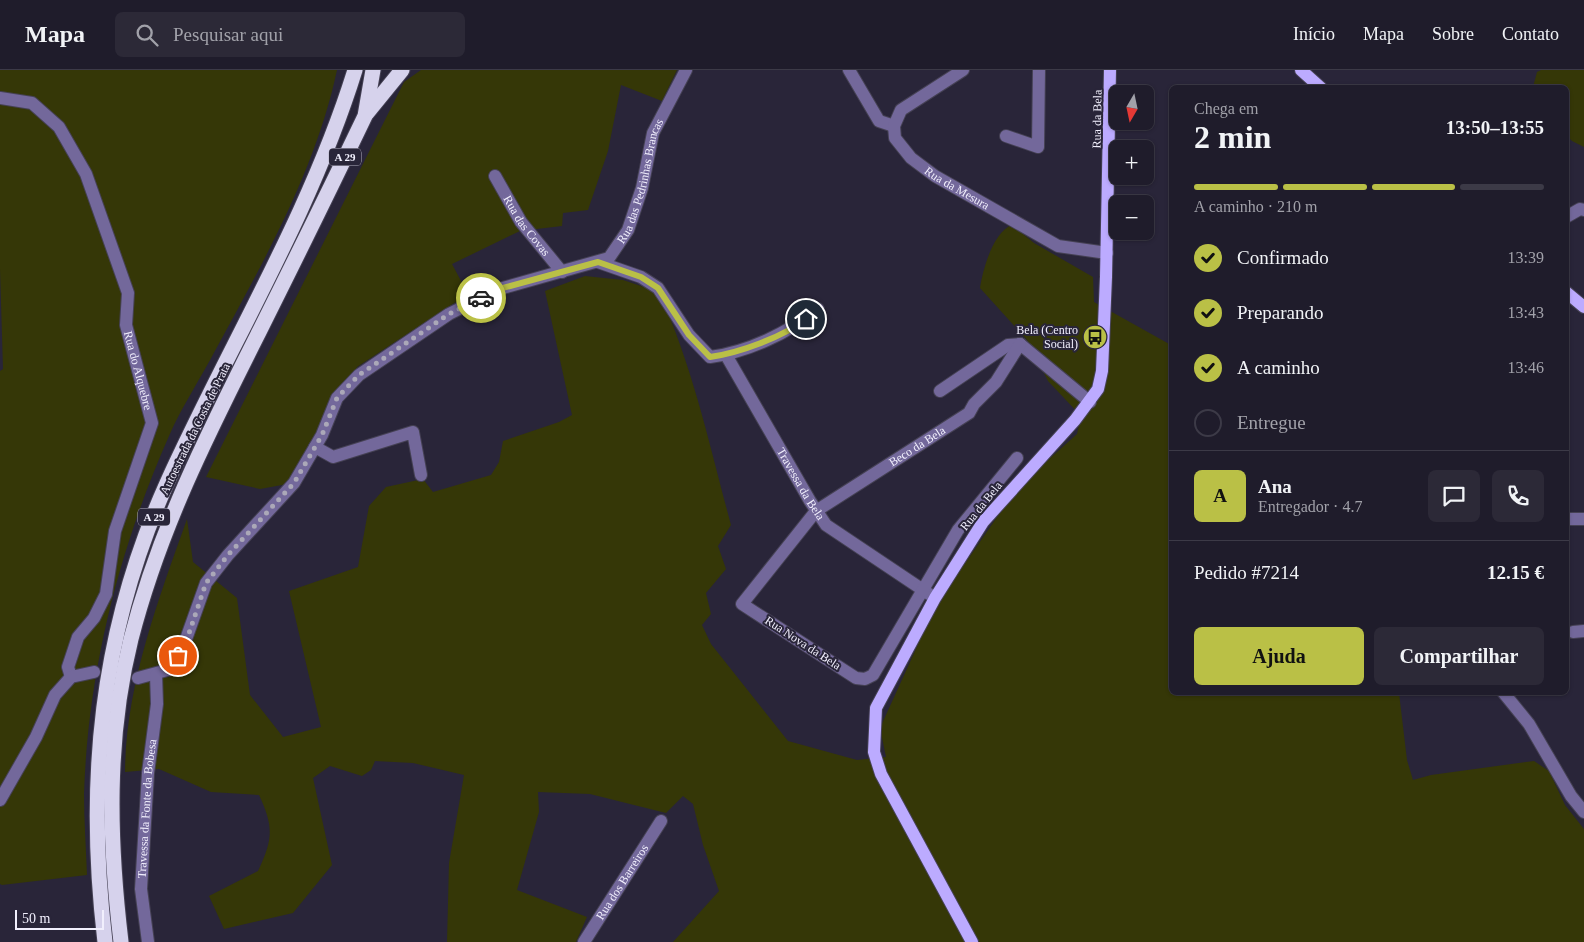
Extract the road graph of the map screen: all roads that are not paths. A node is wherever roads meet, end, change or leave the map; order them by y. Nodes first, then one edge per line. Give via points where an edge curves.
1 (355, 70) edge
2 (373, 70) edge
3 (402, 70) edge
4 (686, 70) edge
5 (849, 70) edge
6 (963, 70) edge
7 (1039, 70) edge
8 (1110, 70) edge
9 (1301, 70) edge
10 (1318, 85) edge
11 (0, 98) edge
12 (365, 116) junction
13 (894, 126) junction
14 (1006, 136) dead end
15 (496, 176) dead end
16 (1584, 210) edge
17 (1569, 215) edge
18 (1107, 253) junction
19 (598, 262) junction
20 (562, 272) junction
21 (1569, 294) edge
22 (1584, 307) edge
23 (818, 309) dead end
24 (1020, 344) junction
25 (726, 355) junction
26 (940, 391) dead end
27 (1090, 402) junction
28 (315, 447) junction
29 (1017, 458) dead end
30 (421, 475) dead end
31 (816, 511) junction
32 (1569, 519) edge
33 (1584, 519) edge
34 (922, 589) junction
35 (935, 598) junction
36 (742, 604) joint
37 (94, 672) dead end
38 (156, 675) junction
39 (72, 677) junction
40 (138, 678) dead end
41 (865, 679) joint
42 (1505, 695) edge
43 (0, 800) edge
44 (1584, 812) edge
45 (660, 821) dead end
46 (105, 942) edge
47 (121, 942) edge
48 (148, 942) edge
49 (584, 942) edge
50 (972, 942) edge

1 - 46 highway, Autoestrada da Costa de Prata / A 29 via 339,122 306,197 166,485 140,552 116,635 100,725 95,814
2 - 12 highway, Autoestrada da Costa de Prata / A 29
3 - 12 highway
4 - 19 street, Rua das Pedrinhas Brancas via 653,133 642,188 628,230 609,258
5 - 13 street via 880,120
6 - 13 street via 901,110
7 - 14 street via 1038,148
8 - 18 main road, Rua da Bela
9 - 10 main road
11 - 39 street, Rua do Alquebre via 32,103 39,109 59,127 86,174 128,293 126,325 152,423 114,531 106,594 94,618 78,637 68,667
12 - 47 highway, Autoestrada da Costa de Prata / A 29 via 181,490 150,574 131,640 113,760 113,881
13 - 18 street, Rua da Mesura via 895,138 906,152 935,176 1058,246
15 - 20 street, Rua das Covas via 521,222
16 - 17 street
18 - 27 main road, Rua da Bela via 1102,371 1098,389
19 - 20 street, Rua das Pedrinhas Brancas
19 - 25 street via 641,277 658,288 689,335 710,357
20 - 28 street, Rua das Pedrinhas Brancas via 499,289 449,314 359,375 337,398
21 - 22 main road
23 - 25 street via 795,328
24 - 26 street via 1008,345
24 - 27 street
24 - 31 street, Beco da Bela via 996,382 969,413
25 - 31 street, Travessa da Bela
27 - 35 main road, Rua da Bela via 983,522
28 - 30 street via 332,457 413,432
28 - 38 street, Rua das Pedrinhas Brancas via 294,483 206,583 186,642 171,669
29 - 34 street, Rua da Bela via 958,530
31 - 34 street, Travessa da Bela via 826,525
31 - 36 street, Beco da Bela
32 - 33 street
34 - 35 street, Travessa da Bela
34 - 41 street, Rua da Bela via 873,675
35 - 50 main road, Rua da Bela via 876,708 874,752 881,774
36 - 41 street, Rua Nova da Bela via 856,678
37 - 39 street
38 - 40 street, Rua das Pedrinhas Brancas
38 - 48 street, Travessa da Fonte da Bobesa via 157,704 148,773 141,889
39 - 43 street via 55,695 36,737
42 - 44 street via 1529,724 1571,796
45 - 49 street, Rua dos Barreiros

